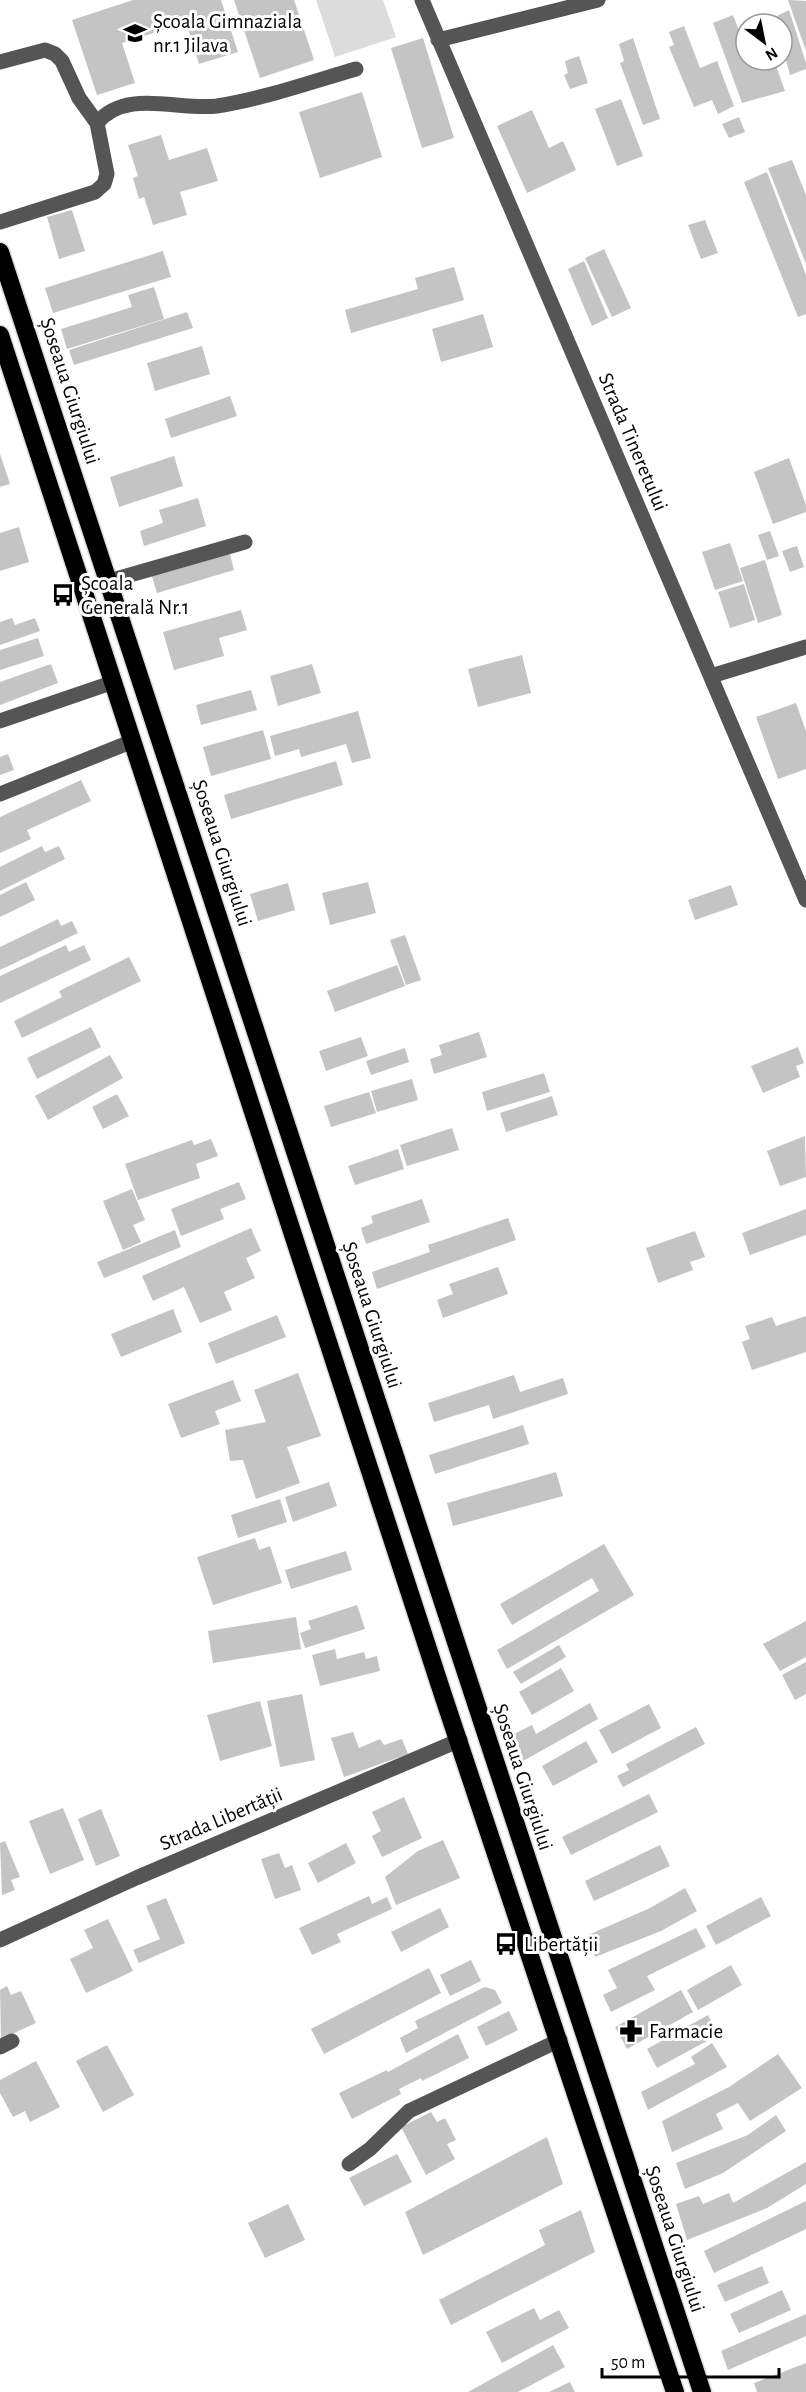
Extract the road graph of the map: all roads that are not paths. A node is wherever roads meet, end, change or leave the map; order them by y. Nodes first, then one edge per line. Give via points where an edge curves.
1 (422, 0) edge
2 (598, 0) edge
3 (438, 40) junction
4 (0, 62) edge
5 (356, 69) dead end
6 (97, 123) junction
7 (0, 222) edge
8 (0, 252) edge
9 (0, 335) edge
10 (244, 542) dead end
11 (109, 581) junction
12 (806, 647) edge
13 (711, 676) junction
14 (114, 682) junction
15 (0, 721) edge
16 (133, 741) junction
17 (0, 794) edge
18 (806, 900) edge
19 (460, 1740) junction
20 (0, 1940) edge
21 (560, 2040) junction
22 (349, 2164) dead end
23 (675, 2392) edge
24 (702, 2392) edge

1 - 3 street, Strada Tineretului
2 - 3 street
3 - 13 street, Strada Tineretului
4 - 6 street via 45,50 55,54
5 - 6 street via 217,106 163,103 123,107 104,115
6 - 7 street via 107,174 104,184 95,192
8 - 11 highway, Șoseaua Giurgiului
9 - 14 highway
10 - 11 street
11 - 24 highway, Șoseaua Giurgiului
12 - 13 street
13 - 18 street, Strada Tineretului
14 - 15 street
14 - 16 highway
16 - 17 street
16 - 19 highway
19 - 20 street, Strada Libertății
19 - 21 highway
21 - 22 street via 409,2111 370,2150
21 - 23 highway

